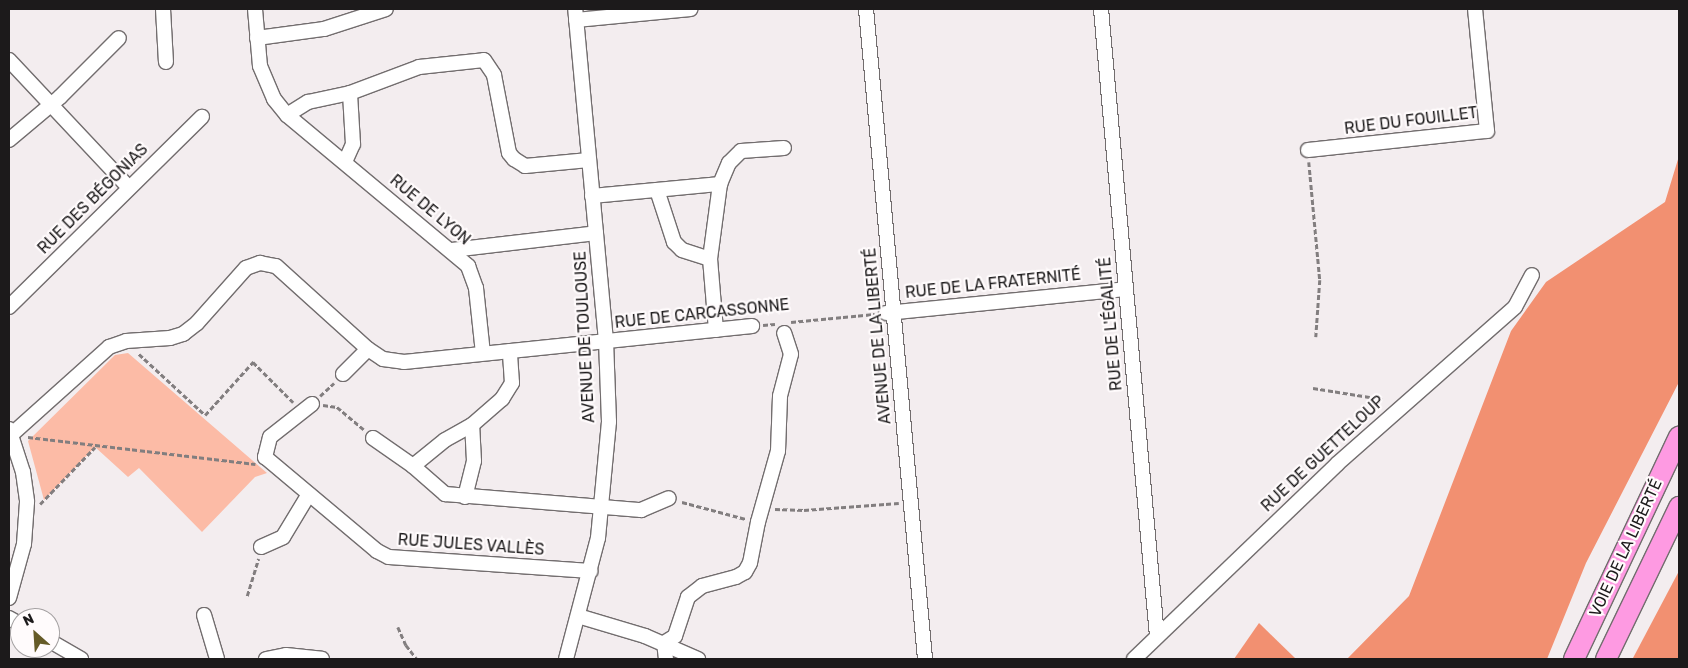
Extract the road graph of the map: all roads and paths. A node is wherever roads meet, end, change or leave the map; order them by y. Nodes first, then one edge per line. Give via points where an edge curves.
1 (163, 9) edge
2 (255, 9) edge
3 (386, 9) edge
4 (690, 9) edge
5 (866, 9) edge
6 (1101, 9) edge
7 (1475, 9) edge
8 (575, 14) edge
9 (119, 38) dead end
10 (257, 38) junction
11 (9, 60) edge
12 (166, 62) dead end
13 (350, 93) junction
14 (49, 104) junction
15 (287, 115) junction
16 (202, 116) dead end
17 (9, 140) edge
18 (784, 148) dead end
19 (1308, 150) joint
20 (589, 160) junction
21 (345, 162) junction
22 (720, 184) junction
23 (130, 188) junction
24 (657, 190) junction
25 (592, 196) junction
26 (596, 233) junction
27 (452, 250) junction
28 (710, 259) junction
29 (1532, 275) dead end
30 (1126, 289) junction
31 (9, 307) edge
32 (890, 312) junction
33 (752, 326) joint
34 (783, 326) junction
35 (716, 330) junction
36 (1316, 337) dead end
37 (126, 341) junction
38 (606, 341) junction
39 (368, 349) junction
40 (510, 351) junction
41 (483, 354) junction
42 (343, 374) joint
43 (1313, 388) dead end
44 (1382, 399) dead end
45 (307, 408) junction
46 (472, 426) junction
47 (10, 432) edge
48 (1679, 437) edge
49 (373, 438) joint
50 (95, 447) dead end
51 (277, 466) junction
52 (413, 466) junction
53 (309, 494) junction
54 (465, 497) junction
55 (669, 498) joint
56 (911, 502) junction
57 (602, 506) junction
58 (1679, 507) edge
59 (27, 513) junction
60 (759, 515) junction
61 (1679, 527) edge
62 (261, 547) joint
63 (591, 570) junction
64 (247, 596) dead end
65 (9, 598) edge
66 (1626, 613) junction
67 (204, 615) dead end
68 (578, 616) junction
69 (398, 627) dead end
70 (1157, 636) junction
71 (664, 643) junction
72 (60, 647) edge
73 (81, 659) edge
74 (217, 659) edge
75 (266, 659) edge
76 (322, 659) edge
77 (418, 659) edge
78 (566, 659) edge
79 (666, 659) edge
80 (698, 659) edge
81 (925, 659) edge
82 (1134, 659) edge
83 (1574, 659) edge
84 (1606, 659) edge

1 - 12 street
2 - 10 street, RUE DE LYON
3 - 10 street via 324,29
4 - 8 street
5 - 32 street, AVENUE DE LA LIBERTÉ
6 - 30 street, RUE DE L'ÉGALITÉ
7 - 19 street, RUE DU FOUILLET via 1488,131
8 - 20 street, AVENUE DE TOULOUSE
9 - 14 street
10 - 15 street, RUE DE LYON via 266,86
11 - 14 street
13 - 15 street via 308,102
13 - 20 street via 419,67 484,60 494,75 509,153 514,159 525,166
13 - 21 street via 353,144
14 - 17 street
14 - 23 street
15 - 21 street, RUE DE LYON
16 - 23 street, RUE DES BÉGONIAS
18 - 22 street via 741,152 729,163
19 - 36 path via 1320,280
20 - 25 street, AVENUE DE TOULOUSE
21 - 27 street, RUE DE LYON
22 - 24 street
22 - 28 street
23 - 31 street, RUE DES BÉGONIAS
24 - 25 street
24 - 28 street via 674,242 682,250
25 - 26 street, AVENUE DE TOULOUSE
26 - 27 street
26 - 38 street, AVENUE DE TOULOUSE
27 - 41 street, RUE DE LYON via 468,266 476,288
28 - 35 street
29 - 70 street, RUE DE GUETTELOUP via 1515,307 1337,464
30 - 32 street, RUE DE LA FRATERNITÉ
30 - 70 street, RUE DE L'ÉGALITÉ
32 - 34 path, RUE DE CARCASSONNE
32 - 56 street, AVENUE DE LA LIBERTÉ
33 - 34 path, RUE DE CARCASSONNE
33 - 35 street, RUE DE CARCASSONNE
34 - 60 street via 791,354 780,396 778,451
35 - 38 street, RUE DE CARCASSONNE
37 - 39 street, RUE DE CARCASSONNE via 183,334 197,323 246,268 260,263 276,266
37 - 45 path via 205,415 253,362
37 - 47 street via 94,358
38 - 40 street, RUE DE CARCASSONNE
38 - 57 street, AVENUE DE TOULOUSE via 608,422
39 - 41 street, RUE DE CARCASSONNE via 383,359 404,362
39 - 42 street
40 - 41 street, RUE DE CARCASSONNE
40 - 46 street via 512,383 502,399
42 - 45 path
43 - 44 path
45 - 49 path via 337,406
45 - 51 street, RUE JULES VALLÈS via 270,437 265,457
46 - 52 street via 445,440
46 - 54 street via 474,461
47 - 51 path
47 - 59 street via 23,472
48 - 83 highway, VOIE DE LA LIBERTÉ
49 - 52 street
50 - 59 path via 39,506
51 - 53 street, RUE JULES VALLÈS
52 - 54 street via 445,494
53 - 62 street via 283,538
53 - 63 street, RUE JULES VALLÈS via 377,552 389,557
54 - 57 street
55 - 57 street via 641,510
55 - 60 path
56 - 60 path
56 - 81 street, AVENUE DE LA LIBERTÉ
57 - 63 street, AVENUE DE TOULOUSE
58 - 66 highway, VOIE DE LA LIBERTÉ
59 - 65 street via 24,544
60 - 71 street via 750,563 745,572 694,590 688,597 675,636
61 - 66 highway
62 - 64 path
63 - 68 street, AVENUE DE TOULOUSE
66 - 84 highway, VOIE DE LA LIBERTÉ
67 - 74 street
68 - 71 street
68 - 78 street, AVENUE DE TOULOUSE
69 - 77 path via 406,645
70 - 82 street, RUE DE GUETTELOUP
71 - 79 street
71 - 80 street
72 - 73 street
75 - 76 street via 286,655

